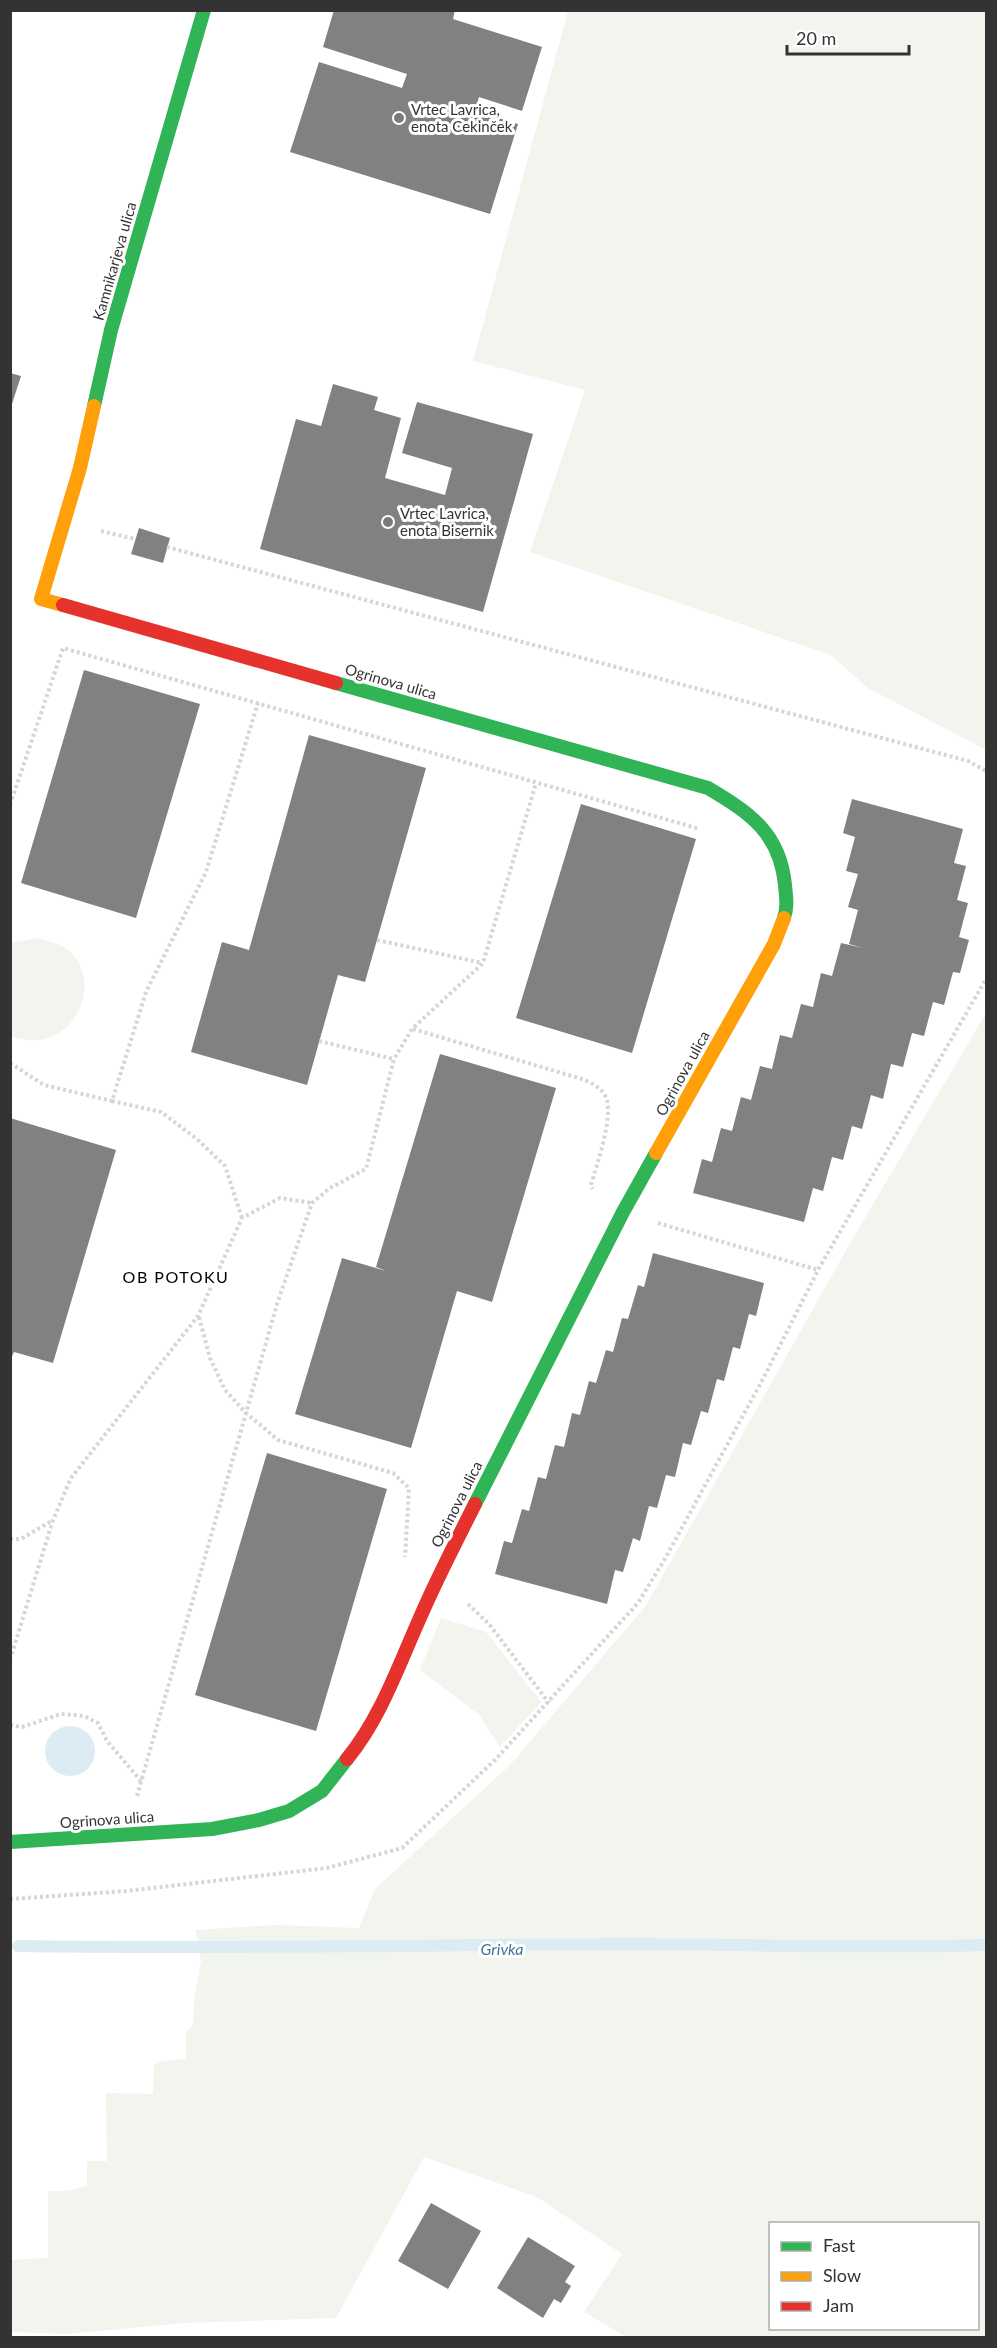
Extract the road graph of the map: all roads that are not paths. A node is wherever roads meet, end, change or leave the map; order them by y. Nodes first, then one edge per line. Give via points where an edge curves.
1 (204, 10) edge
2 (65, 523) joint
3 (10, 1842) edge

1 - 2 street, Kamnikarjeva ulica via 111,330
2 - 3 street, Ogrinova ulica via 41,599 708,788 744,808 771,837 783,866 787,908 774,944 623,1212 435,1583 387,1692 357,1747 322,1791 290,1810 212,1829

